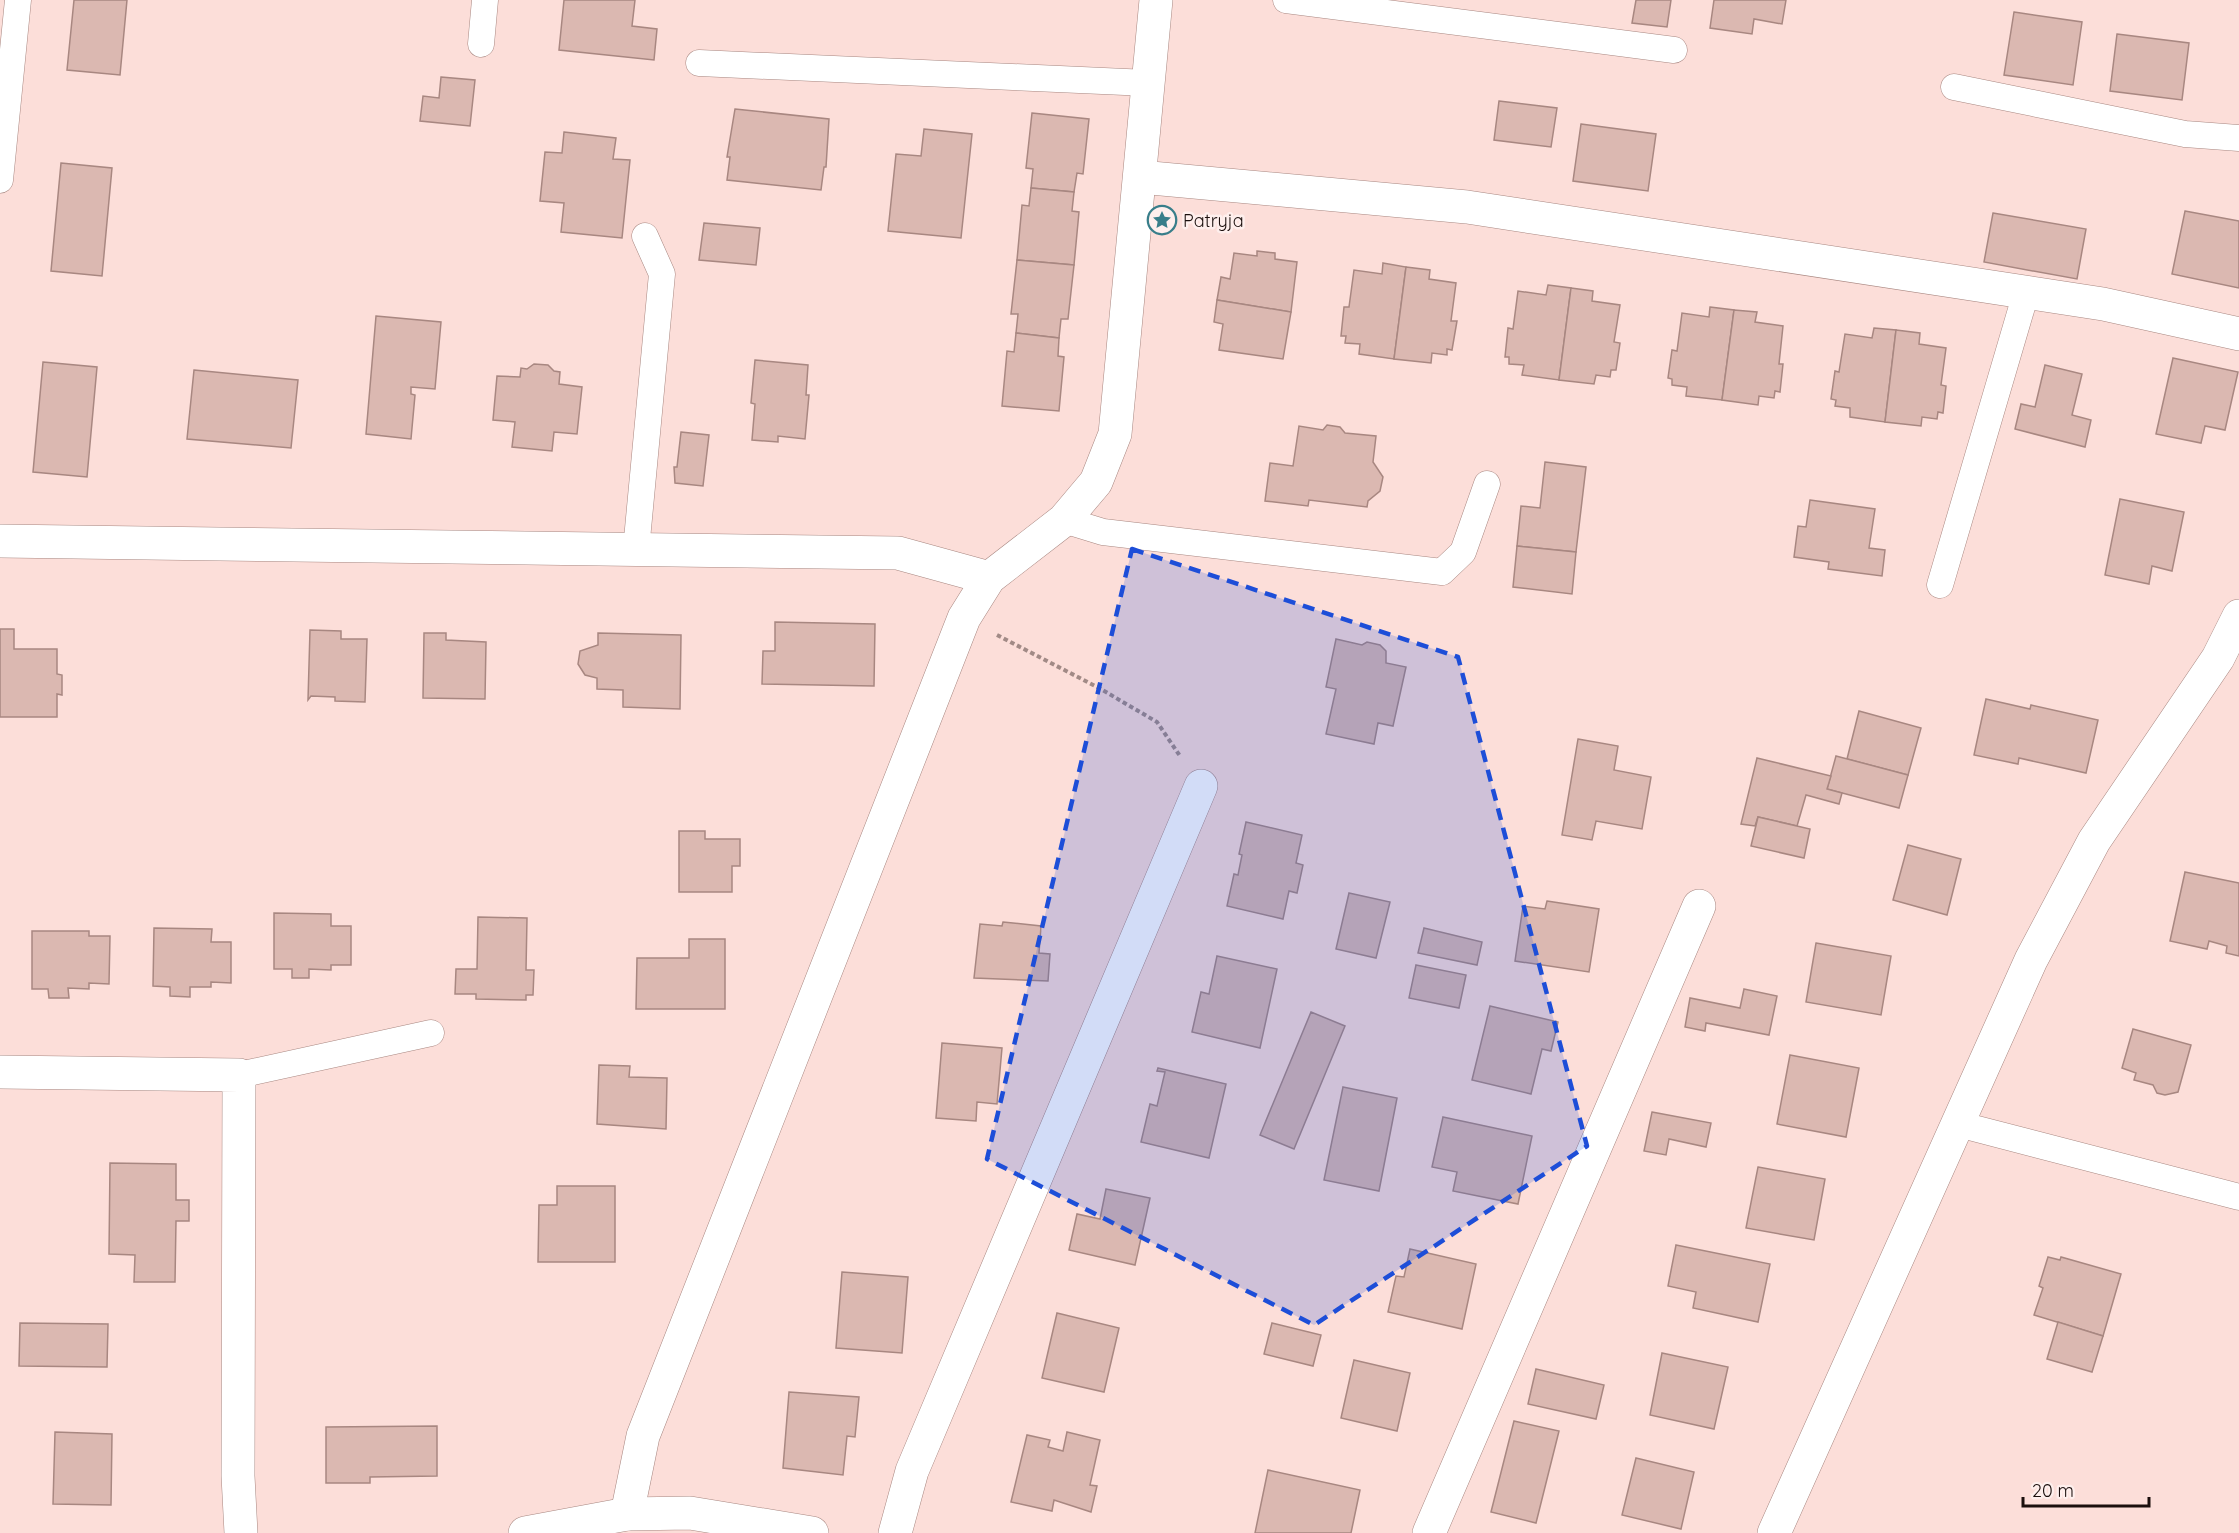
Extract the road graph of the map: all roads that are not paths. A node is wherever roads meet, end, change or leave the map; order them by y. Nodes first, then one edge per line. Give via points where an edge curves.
1 (18, 0) edge
2 (485, 0) edge
3 (1156, 0) edge
4 (1286, 0) edge
5 (481, 44) dead end
6 (1674, 50) dead end
7 (699, 63) dead end
8 (1148, 83) junction
9 (1954, 87) dead end
10 (2239, 138) edge
11 (1140, 177) junction
12 (0, 180) edge
13 (645, 236) dead end
14 (2026, 292) junction
15 (2239, 334) edge
16 (1487, 484) dead end
17 (1064, 520) junction
18 (0, 541) edge
19 (636, 550) junction
20 (989, 578) junction
21 (1940, 585) dead end
22 (2239, 616) edge
23 (1201, 786) road end
24 (1699, 906) dead end
25 (430, 1032) dead end
26 (0, 1072) edge
27 (239, 1075) junction
28 (1958, 1124) junction
29 (2239, 1197) edge
30 (627, 1514) junction
31 (242, 1533) edge
32 (525, 1533) edge
33 (812, 1533) edge
34 (895, 1533) edge
35 (1429, 1533) edge
36 (1774, 1533) edge

1 - 12 lane
2 - 5 lane
3 - 8 street
4 - 6 lane
7 - 8 lane
8 - 11 street
9 - 10 lane via 2185,134
11 - 14 street via 1467,207
11 - 17 street via 1115,434 1096,482
13 - 19 lane via 662,274
14 - 15 street via 2103,304
14 - 21 lane
16 - 17 lane via 1463,552 1442,572 1103,532
17 - 20 street
18 - 19 street
19 - 20 street via 898,553
20 - 30 street via 964,618 643,1436
22 - 28 street via 2218,658 2094,841 2031,960
23 - 34 street via 912,1471
24 - 35 street
25 - 27 lane
26 - 27 street
27 - 31 street via 238,1476
28 - 29 lane
28 - 36 street
30 - 32 street
30 - 33 street via 690,1513

